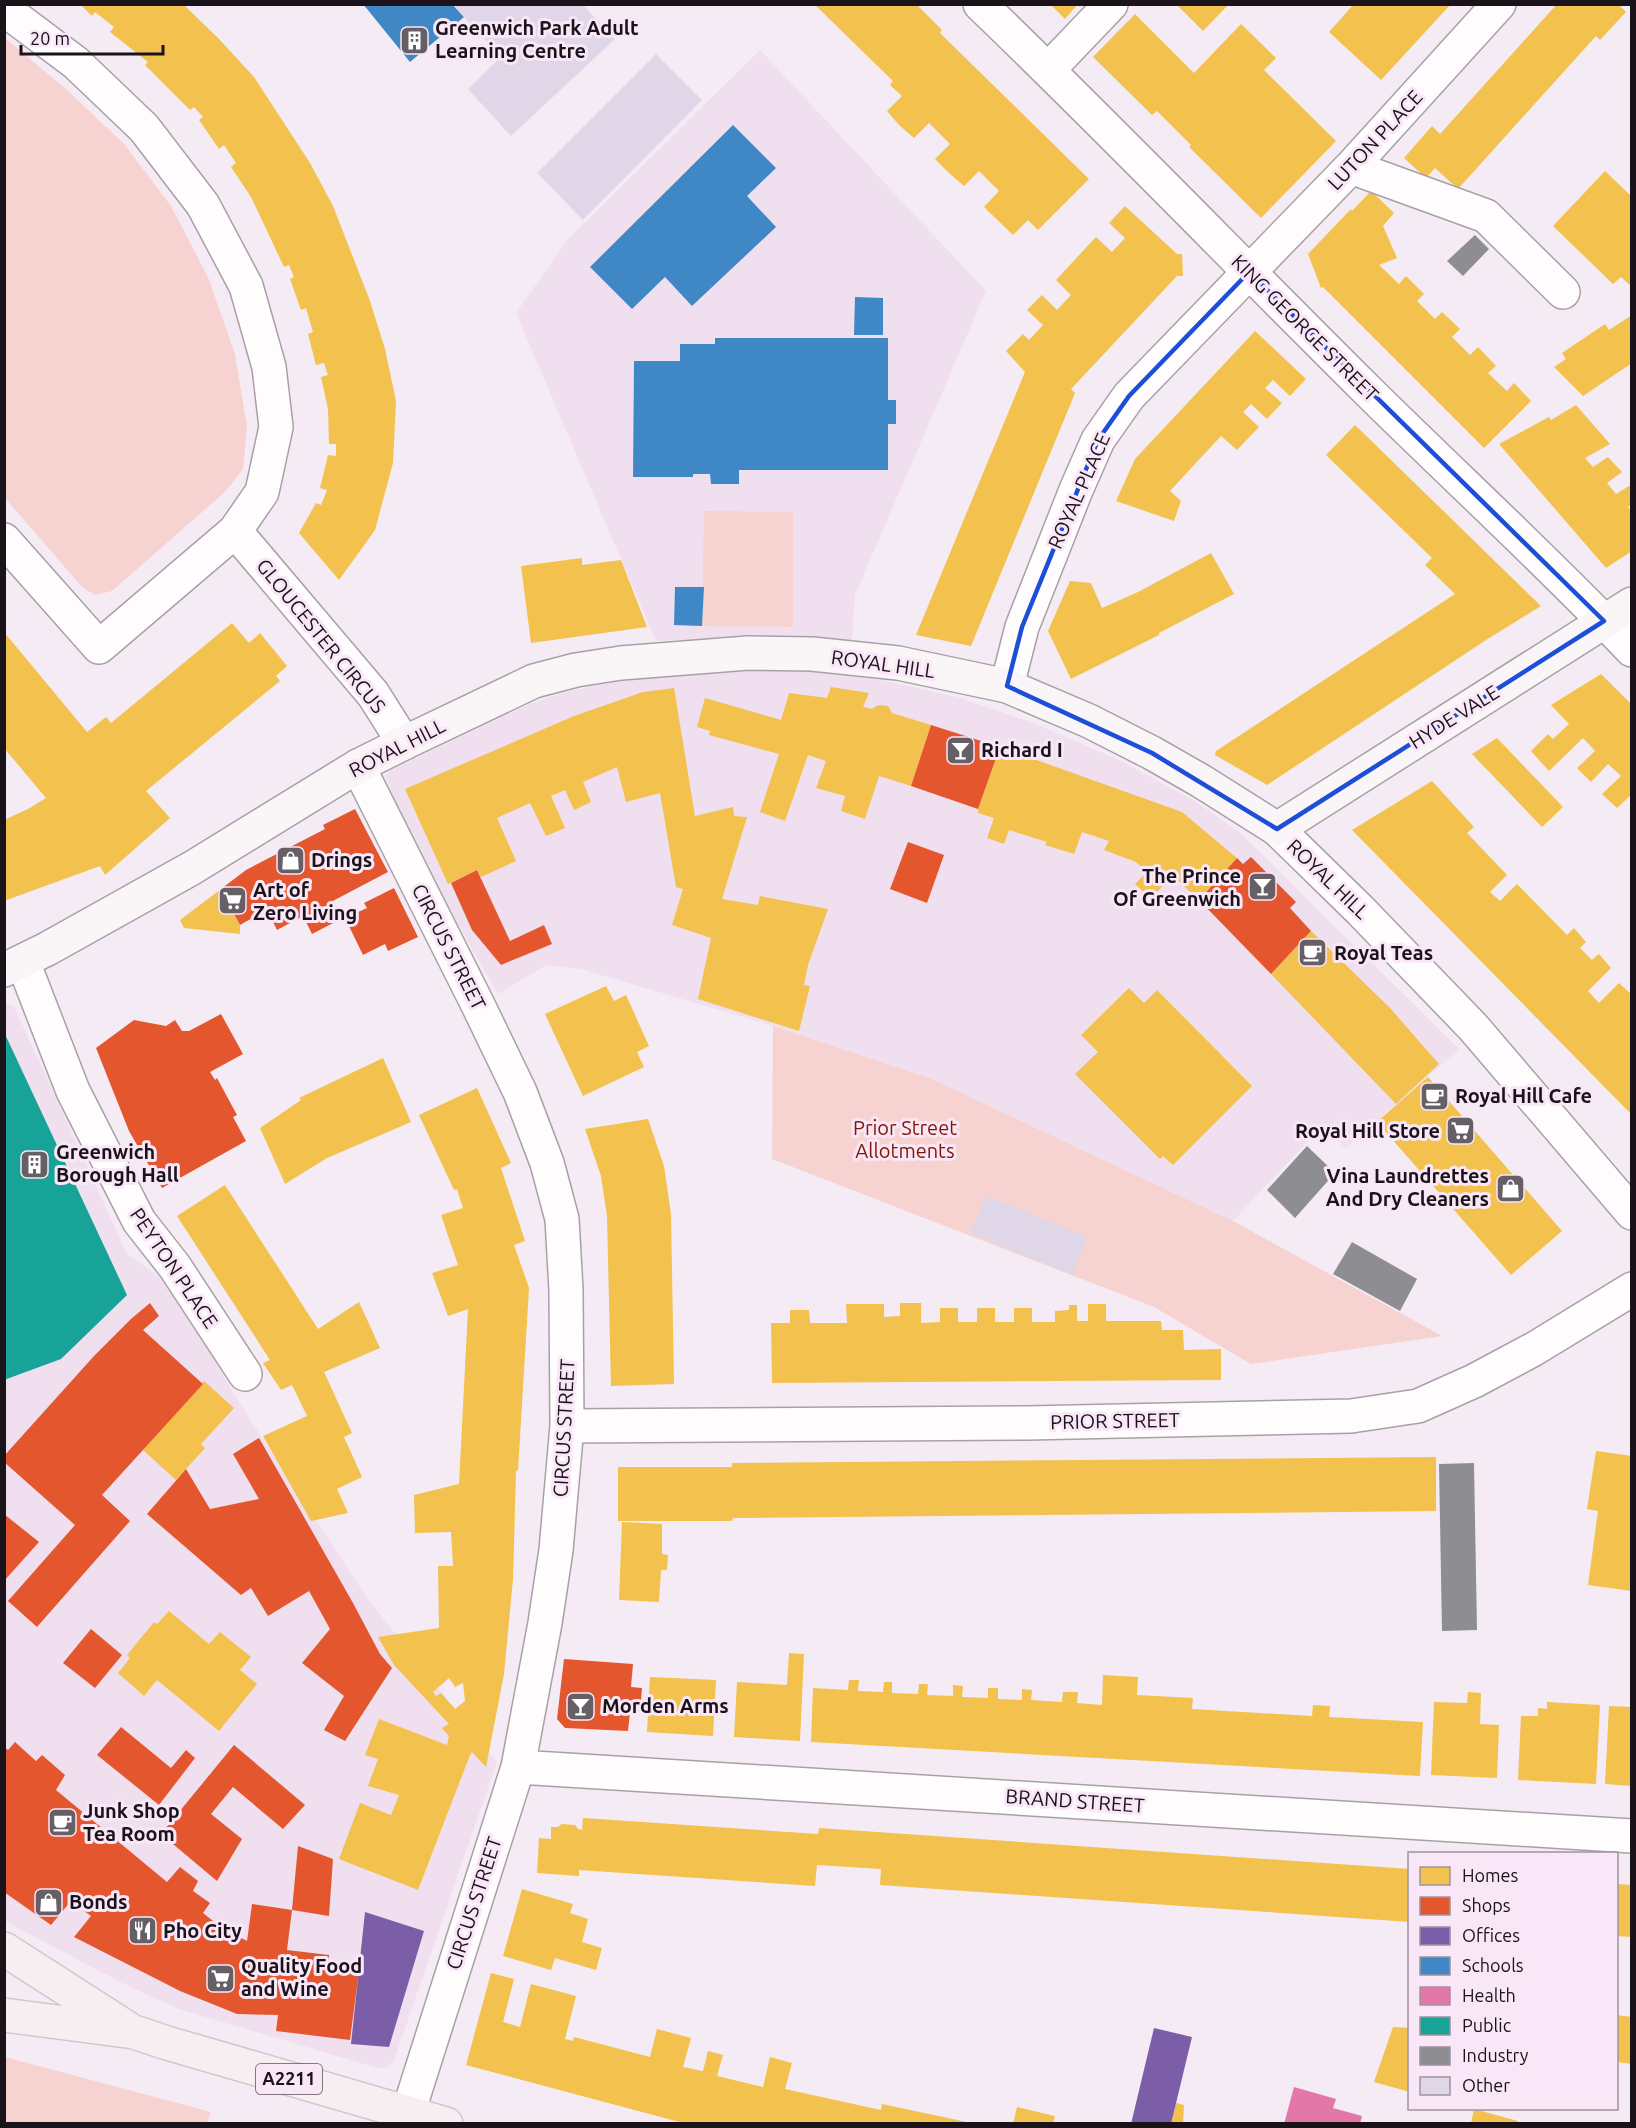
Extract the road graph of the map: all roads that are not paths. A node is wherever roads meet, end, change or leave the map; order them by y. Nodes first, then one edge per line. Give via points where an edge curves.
1 (980, 4) edge
2 (1111, 4) edge
3 (1499, 4) edge
4 (4, 9) edge
5 (1048, 70) junction
6 (1352, 166) junction
7 (1249, 272) junction
8 (1563, 292) dead end
9 (236, 531) junction
10 (4, 540) edge
11 (1632, 604) edge
12 (1604, 621) junction
13 (1632, 650) edge
14 (1007, 686) junction
15 (404, 743) junction
16 (358, 766) junction
17 (1277, 829) junction
18 (14, 966) edge
19 (1629, 1203) edge
20 (1632, 1289) edge
21 (245, 1374) dead end
22 (567, 1426) junction
23 (518, 1767) junction
24 (1632, 1836) edge
25 (4, 1949) edge
26 (4, 2015) edge
27 (134, 2032) junction
28 (408, 2113) junction
29 (446, 2124) edge

1 - 5 street, KING GEORGE STREET
2 - 5 street
3 - 6 street, LUTON PLACE
4 - 9 street via 76,63 144,128 203,205 246,286 269,367 276,427 262,492
5 - 7 street, KING GEORGE STREET
6 - 7 street, LUTON PLACE
6 - 8 street via 1486,216
7 - 12 street, KING GEORGE STREET
7 - 14 street, ROYAL PLACE via 1129,396 1098,440 1022,627
9 - 10 street via 99,646
9 - 15 street, GLOUCESTER CIRCUS via 373,694
11 - 12 main road, HYDE VALE
12 - 13 street, KING GEORGE STREET
12 - 17 main road, HYDE VALE
14 - 15 main road, ROYAL HILL via 898,663 812,654 748,653 621,663 534,681
14 - 17 main road, ROYAL HILL via 1152,753
15 - 16 main road, ROYAL HILL
16 - 18 main road, ROYAL HILL via 192,868
16 - 22 street, CIRCUS STREET via 515,1082 547,1163 562,1219
17 - 19 street, ROYAL HILL via 1473,1027
18 - 21 street, PEYTON PLACE via 139,1221 175,1267
20 - 22 street, PRIOR STREET via 1474,1381 1418,1406 1351,1416 1038,1423
22 - 23 street, CIRCUS STREET via 556,1550
23 - 24 street, BRAND STREET
23 - 28 street, CIRCUS STREET
25 - 27 main road, A2211
26 - 27 main road, A2211
27 - 28 main road, A2211
28 - 29 main road, A2211

